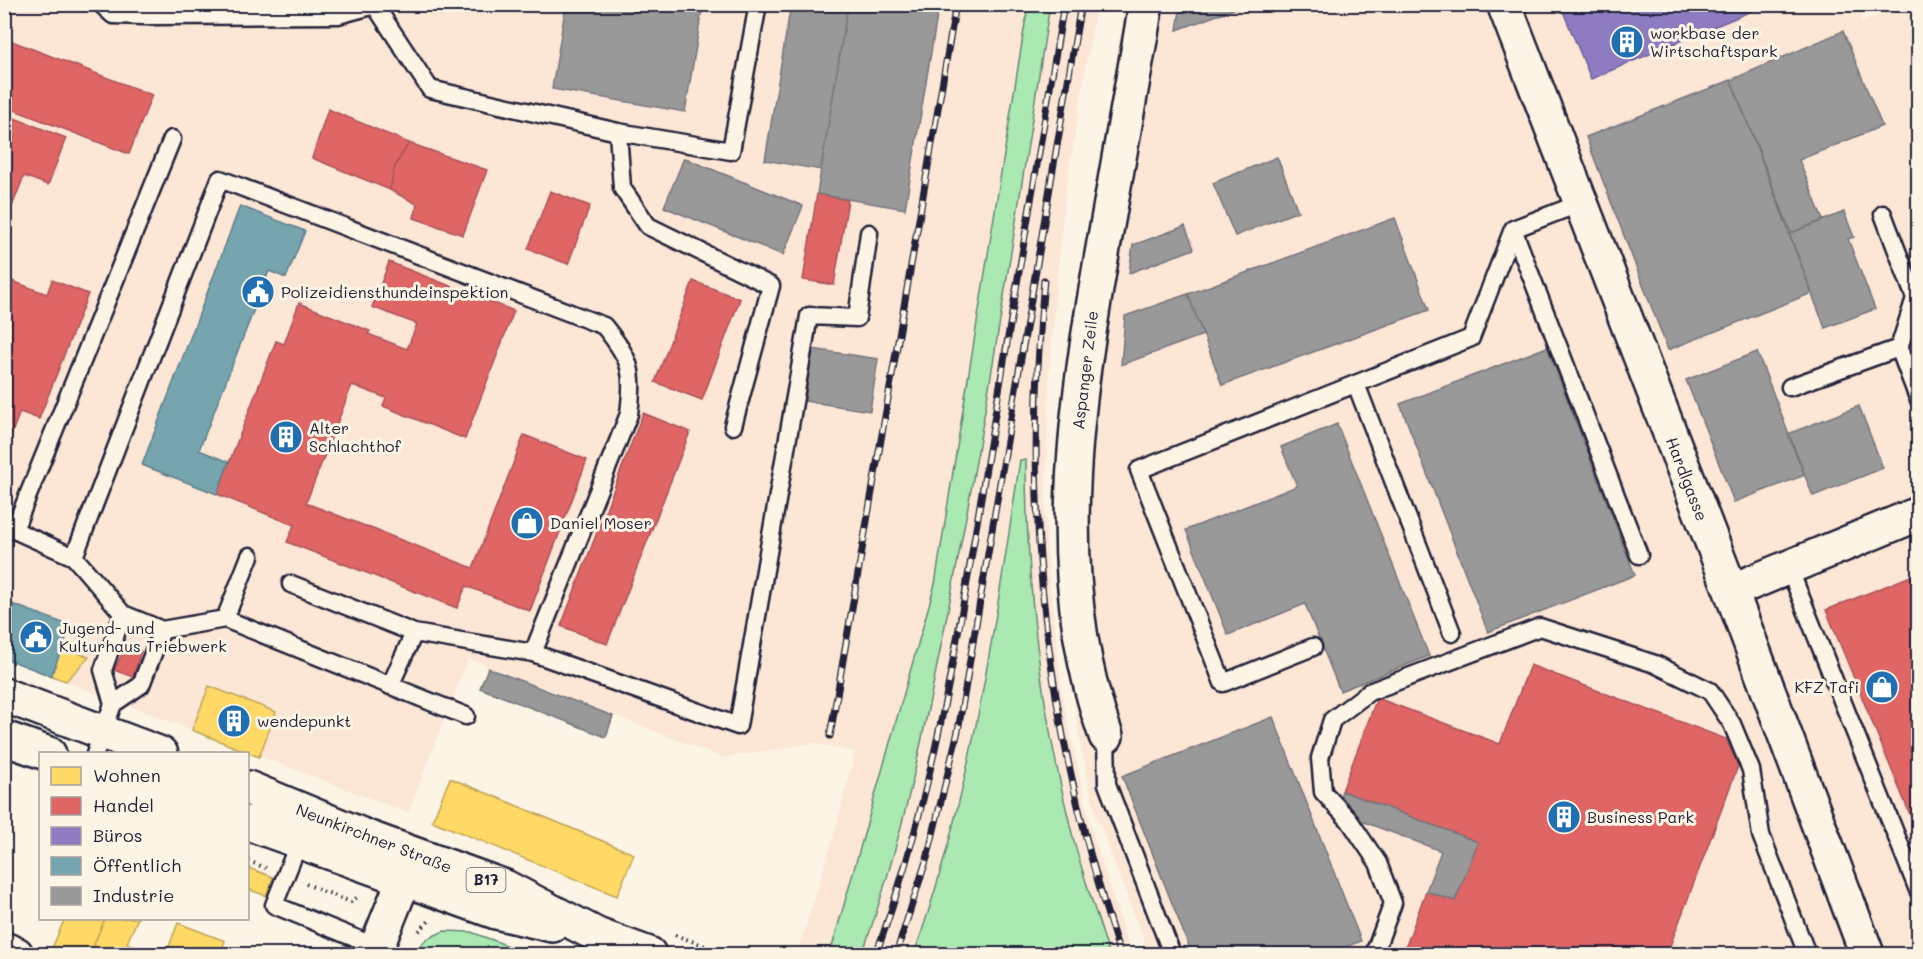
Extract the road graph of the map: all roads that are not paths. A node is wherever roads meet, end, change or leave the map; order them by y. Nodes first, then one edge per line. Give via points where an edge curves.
1 (101, 4) edge
2 (758, 4) edge
3 (1146, 4) edge
4 (1504, 4) edge
5 (377, 6) edge
6 (618, 132) junction
7 (172, 139) dead end
8 (1581, 203) junction
9 (1883, 214) dead end
10 (1513, 229) junction
11 (868, 233) dead end
12 (1899, 348) junction
13 (1356, 384) junction
14 (1790, 387) dead end
15 (1918, 398) edge
16 (733, 426) dead end
17 (1918, 514) edge
18 (9, 530) edge
19 (1639, 555) dead end
20 (250, 556) dead end
21 (74, 557) junction
22 (1789, 568) junction
23 (291, 584) dead end
24 (1731, 591) junction
25 (123, 614) junction
26 (225, 619) junction
27 (162, 630) junction
28 (414, 633) junction
29 (1452, 633) dead end
30 (1313, 646) dead end
31 (533, 653) junction
32 (390, 686) junction
33 (4, 695) edge
34 (466, 716) dead end
35 (104, 729) edge
36 (1106, 736) joint
37 (4, 738) edge
38 (46, 752) edge
39 (159, 752) edge
40 (249, 788) edge
41 (249, 823) edge
42 (299, 842) junction
43 (1918, 890) edge
44 (398, 892) junction
45 (597, 935) junction
46 (4, 949) edge
47 (376, 951) edge
48 (16, 954) edge
49 (649, 954) edge
50 (1172, 954) edge
51 (1374, 954) edge
52 (1807, 954) edge
53 (1867, 954) edge

1 - 5 lane via 113,15 144,16 338,15
2 - 6 lane via 731,151
3 - 36 street, Aspanger Zeile via 1091,317 1077,426 1072,507 1073,572 1080,632 1091,692
4 - 8 street, Hardlgasse
5 - 6 lane via 430,89
6 - 16 lane via 622,188 648,226 771,286
7 - 18 lane
8 - 10 lane
8 - 24 street, Hardlgasse
9 - 12 lane via 1915,298
10 - 13 lane via 1471,338
10 - 19 lane
11 - 31 lane via 857,318 809,316 738,726
12 - 14 lane
12 - 15 lane
13 - 29 lane
13 - 30 lane via 1139,470 1223,682
17 - 22 street
18 - 21 lane
20 - 26 lane
21 - 25 lane
21 - 31 lane via 220,179 604,326 625,353 632,383 629,414
22 - 24 street
22 - 43 lane
23 - 28 lane
24 - 53 street, Hardlgasse
25 - 27 lane
25 - 35 lane via 102,670
26 - 27 lane
26 - 32 lane
27 - 35 lane via 141,685
28 - 31 lane
28 - 32 lane
32 - 34 lane
33 - 35 street
35 - 39 street
36 - 50 lane via 1107,784
37 - 38 street
40 - 45 street, Neunkirchner Straße / B17 via 369,838 505,887
41 - 42 street, Neunkirchner Straße / B17
42 - 44 street, Neunkirchner Straße / B17
42 - 47 lane via 274,905
44 - 45 street, Neunkirchner Straße / B17
44 - 47 street
45 - 49 street, Neunkirchner Straße / B17
46 - 48 street
51 - 52 lane via 1393,903 1378,863 1349,820 1323,792 1320,758 1332,720 1369,692 1540,627 1655,664 1710,691 1732,724 1751,770 1761,835

